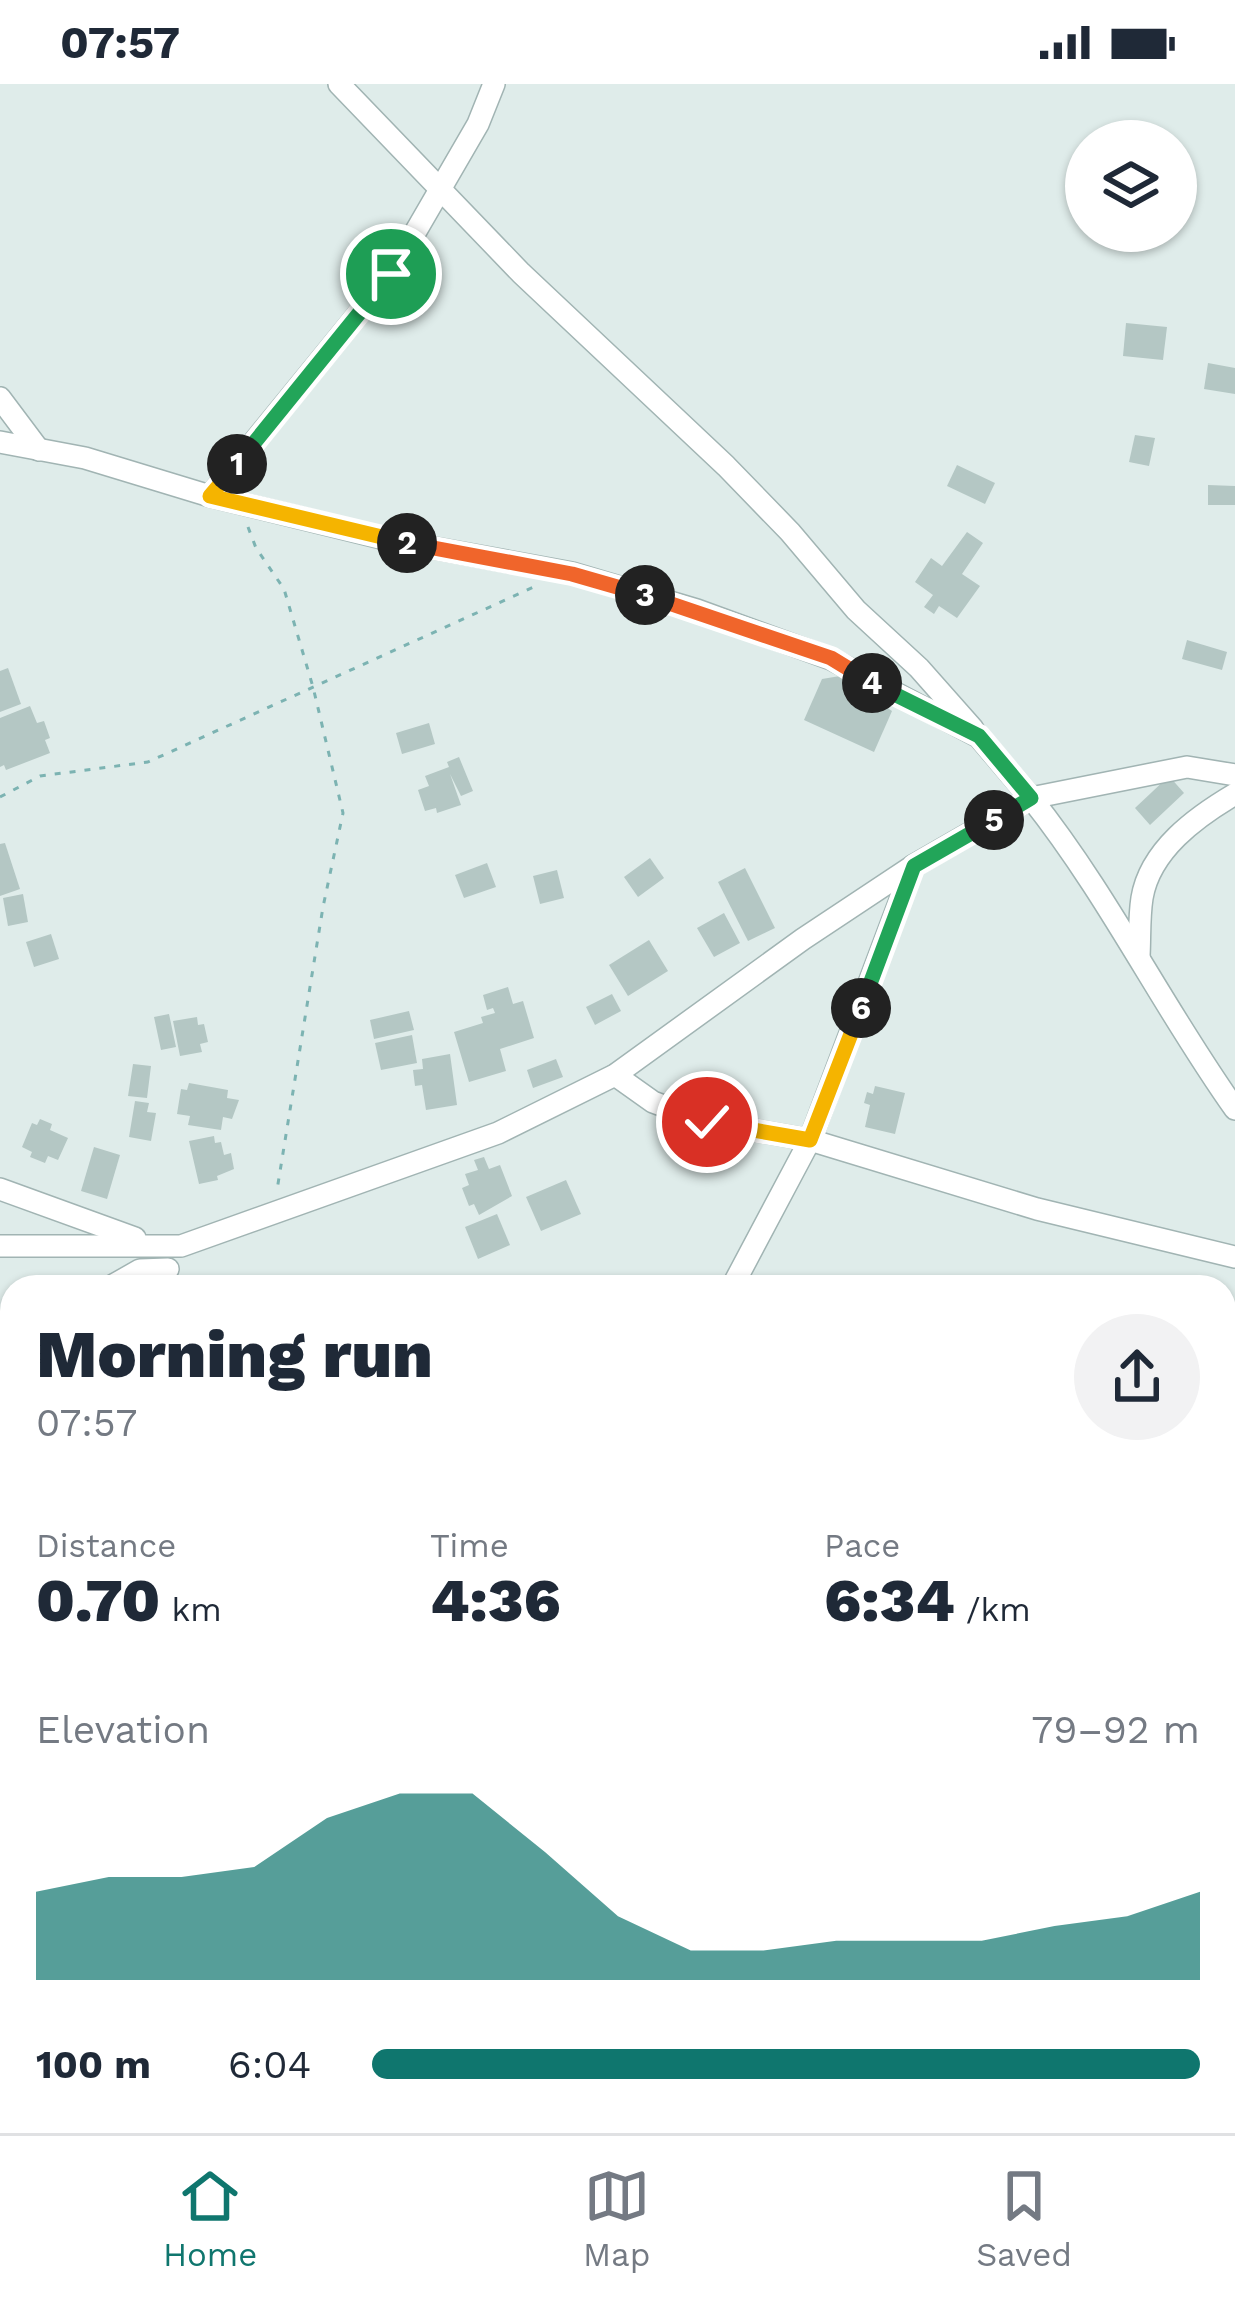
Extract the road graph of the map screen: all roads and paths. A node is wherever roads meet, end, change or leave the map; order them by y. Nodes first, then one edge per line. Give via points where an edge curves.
1 (339, 84) edge
2 (494, 84) edge
3 (441, 190) junction
4 (0, 398) edge
5 (0, 442) edge
6 (39, 450) junction
7 (210, 496) junction
8 (239, 503) junction
9 (564, 572) junction
10 (314, 687) junction
11 (979, 736) junction
12 (1235, 775) edge
13 (1235, 794) edge
14 (0, 797) edge
15 (1031, 798) junction
16 (914, 866) junction
17 (1139, 957) junction
18 (615, 1075) junction
19 (1235, 1109) edge
20 (810, 1140) junction
21 (0, 1189) edge
22 (279, 1211) junction
23 (153, 1244) junction
24 (0, 1246) edge
25 (181, 1246) junction
26 (1235, 1257) edge
27 (165, 1275) edge
28 (738, 1275) edge

1 - 3 street
2 - 3 street
3 - 7 street via 391,274
3 - 11 street via 726,466
4 - 6 street
5 - 6 street
6 - 7 street
7 - 8 street
8 - 9 street
8 - 10 path via 284,589
9 - 10 path
9 - 11 street via 831,658
10 - 14 path via 148,762 40,776
10 - 22 path via 343,813 294,1074
11 - 15 street
12 - 15 street via 1187,767
13 - 17 street via 1198,816 1163,852 1142,894
15 - 16 street
15 - 17 street
16 - 18 street
16 - 20 street
17 - 19 street
18 - 20 street via 653,1102 707,1122
18 - 22 street via 498,1133
20 - 26 street via 996,1198
20 - 28 street
21 - 23 street
22 - 25 street
23 - 24 street
23 - 25 street
25 - 27 street

